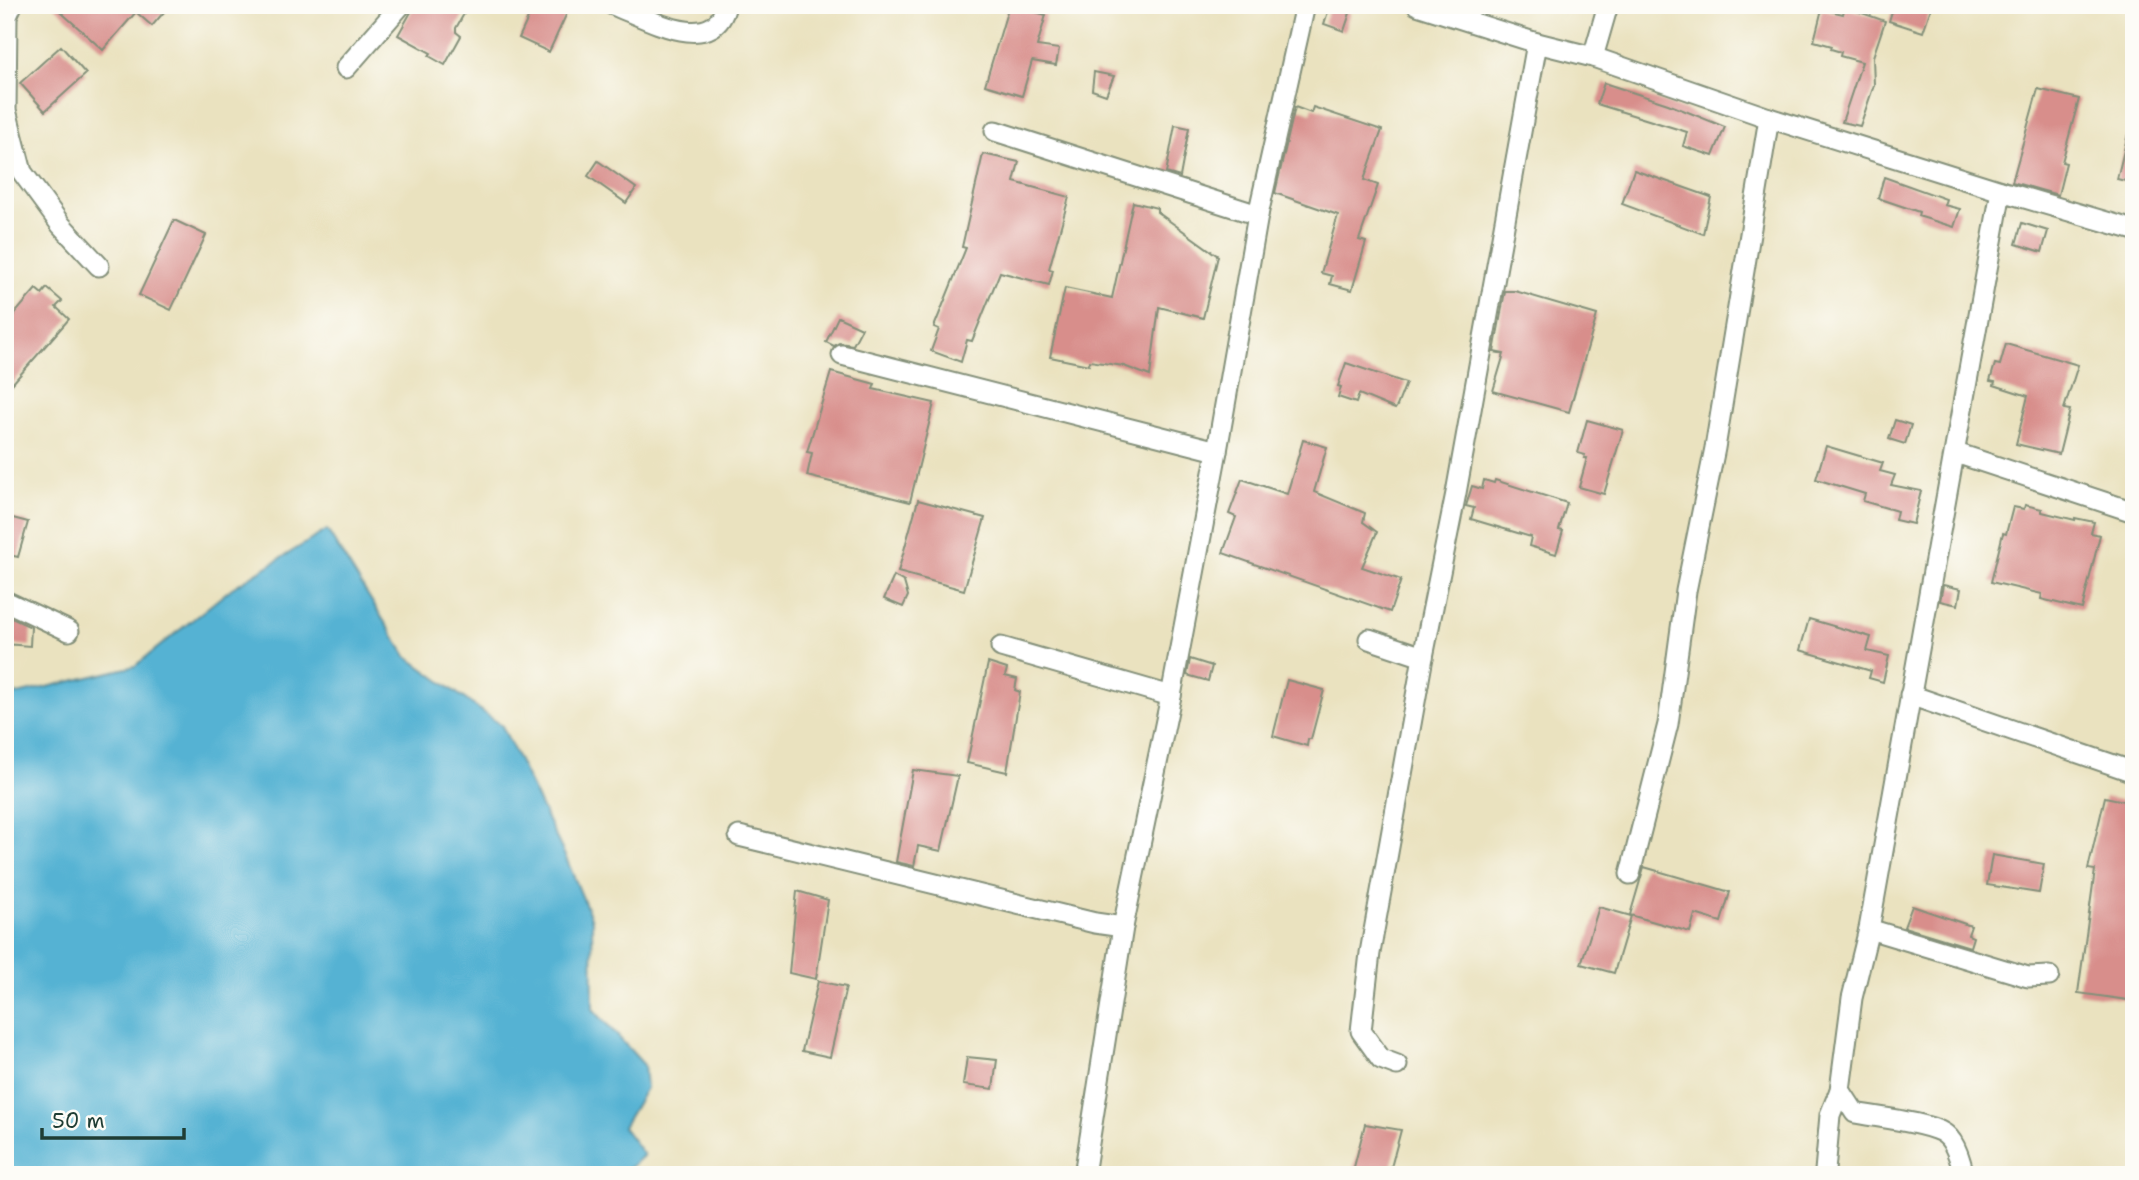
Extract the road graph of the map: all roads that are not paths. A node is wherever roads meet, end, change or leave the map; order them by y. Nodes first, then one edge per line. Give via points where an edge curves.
1 (12, 5) edge
2 (401, 5) edge
3 (613, 5) edge
4 (726, 5) edge
5 (1305, 5) edge
6 (1417, 5) edge
7 (1608, 5) edge
8 (1537, 43) junction
9 (1593, 57) junction
10 (346, 68) dead end
11 (1769, 118) junction
12 (995, 131) dead end
13 (2001, 191) junction
14 (1258, 215) junction
15 (2134, 230) edge
16 (99, 266) dead end
17 (842, 355) dead end
18 (1217, 451) junction
19 (1956, 453) junction
20 (2134, 512) edge
21 (5, 601) edge
22 (69, 631) dead end
23 (1368, 639) dead end
24 (1000, 647) dead end
25 (1423, 657) junction
26 (1910, 695) junction
27 (1171, 696) junction
28 (2134, 772) edge
29 (739, 836) dead end
30 (1630, 874) dead end
31 (1123, 927) junction
32 (1869, 929) junction
33 (2049, 976) dead end
34 (1397, 1065) dead end
35 (1840, 1090) junction
36 (1825, 1171) dead end
37 (1084, 1175) edge
38 (1964, 1175) edge

1 - 16 street via 6,110 22,172
2 - 10 street
3 - 4 street via 689,34 709,30 723,18
5 - 14 street
6 - 8 street
7 - 9 street
8 - 9 street
8 - 25 street
9 - 11 street
11 - 13 street
11 - 30 street via 1715,448 1686,591 1668,724
12 - 14 street
13 - 15 street
13 - 19 street
14 - 18 street
17 - 18 street
18 - 27 street
19 - 20 street
19 - 26 street
21 - 22 street
23 - 25 street
24 - 27 street
25 - 34 street via 1370,953 1362,1031 1381,1059
26 - 28 street
26 - 32 street
27 - 31 street
29 - 31 street
31 - 37 street
32 - 33 street via 2028,977
32 - 35 street via 1852,998
35 - 36 street via 1830,1115
35 - 38 street via 1855,1113 1947,1135

